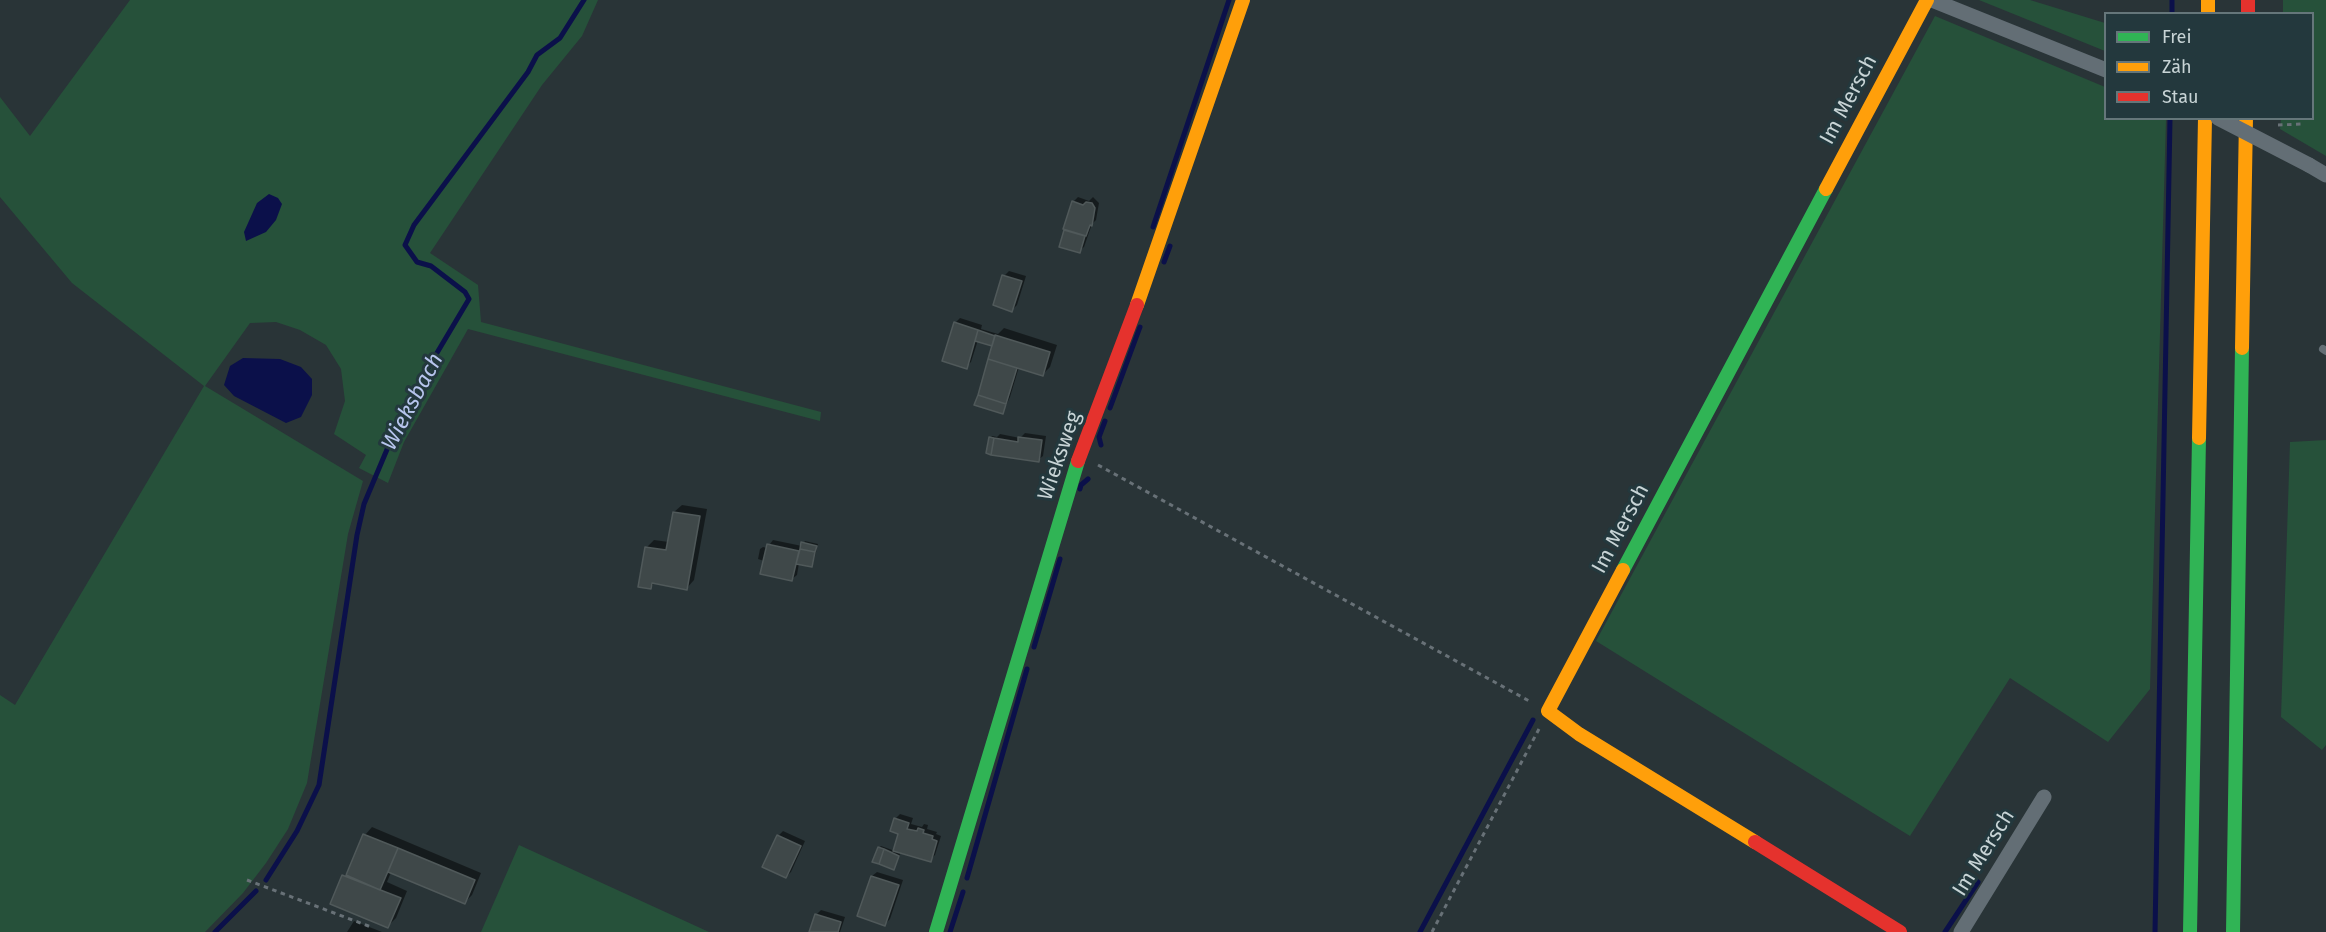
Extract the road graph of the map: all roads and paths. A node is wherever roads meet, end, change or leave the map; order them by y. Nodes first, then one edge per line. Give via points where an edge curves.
1 (1242, 0) edge
2 (1927, 0) edge
3 (1932, 0) edge
4 (2104, 69) edge
5 (2205, 120) edge
6 (2222, 120) edge
7 (2246, 120) edge
8 (2302, 124) dead end
9 (2278, 125) dead end
10 (2326, 175) edge
11 (1080, 456) junction
12 (1548, 711) junction
13 (2044, 797) dead end
14 (247, 879) dead end
15 (371, 927) dead end
16 (936, 932) edge
17 (1432, 932) edge
18 (1900, 932) edge
19 (1961, 932) edge
20 (2190, 932) edge
21 (2233, 932) edge

1 - 11 main road, Wieksweg via 1147,280
2 - 12 main road, Im Mersch
3 - 4 street
5 - 20 main road
6 - 10 street, bridge
7 - 21 main road
8 - 9 path
11 - 12 path
11 - 16 main road, Wieksweg
12 - 17 path
12 - 18 main road
13 - 19 street, Im Mersch
14 - 15 path

